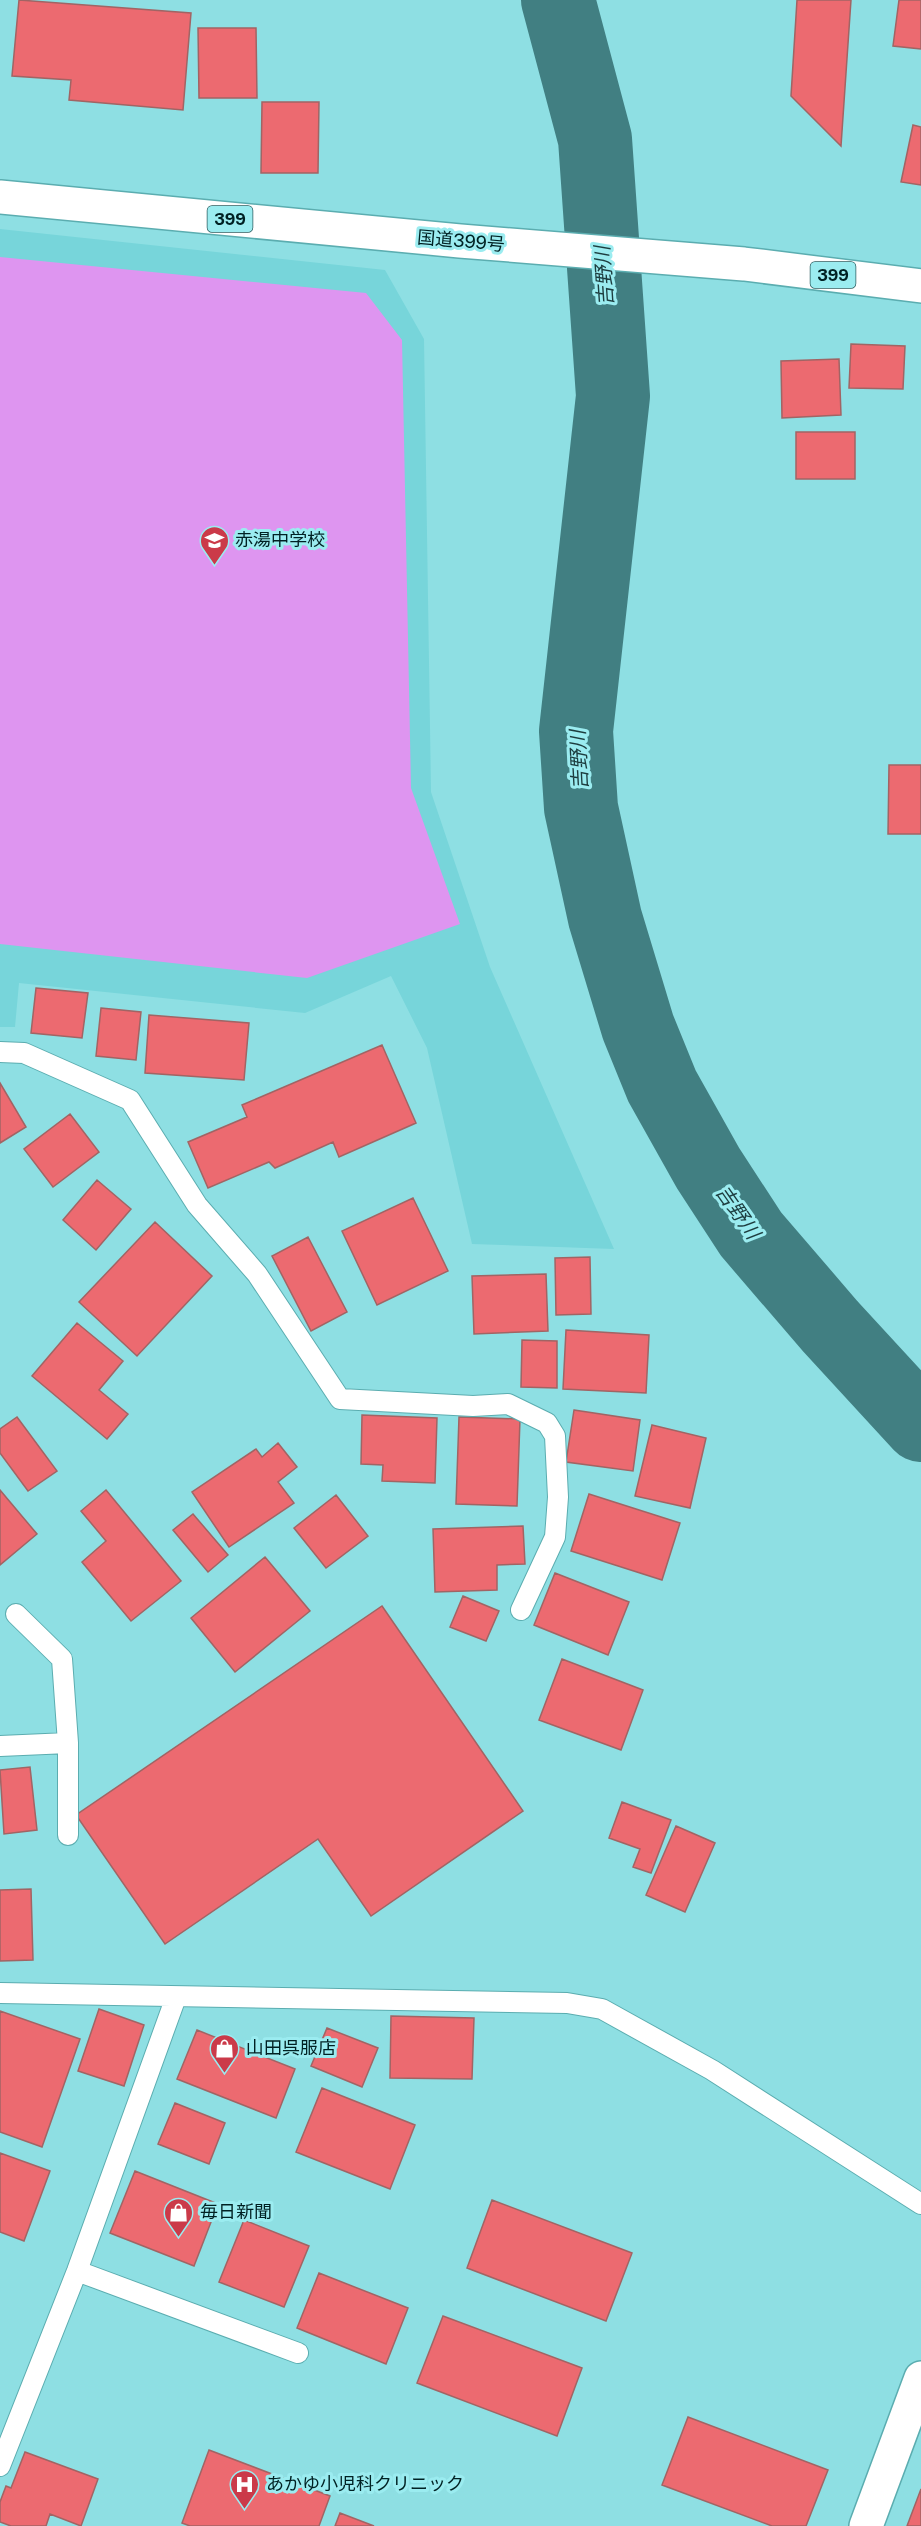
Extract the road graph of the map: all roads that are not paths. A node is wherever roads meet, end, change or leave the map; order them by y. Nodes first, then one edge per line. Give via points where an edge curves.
1 (0, 197) edge
2 (921, 286) edge
3 (0, 1052) edge
4 (521, 1610) dead end
5 (16, 1614) dead end
6 (68, 1743) junction
7 (0, 1746) edge
8 (68, 1835) dead end
9 (0, 1993) edge
10 (176, 1997) junction
11 (921, 2204) edge
12 (77, 2271) junction
13 (298, 2354) dead end
14 (921, 2378) edge
15 (0, 2466) edge
16 (866, 2526) edge

1 - 2 main road, 国道399号 / 399 via 744,264
3 - 4 lane via 24,1053 130,1100 197,1205 257,1274 340,1399 473,1406 508,1404 547,1423 555,1436 555,1537
5 - 6 lane via 62,1659
6 - 7 lane
6 - 8 lane
9 - 10 lane
10 - 11 lane via 567,2003 602,2009 712,2070
10 - 12 lane
12 - 13 lane
12 - 15 lane
14 - 16 main road

